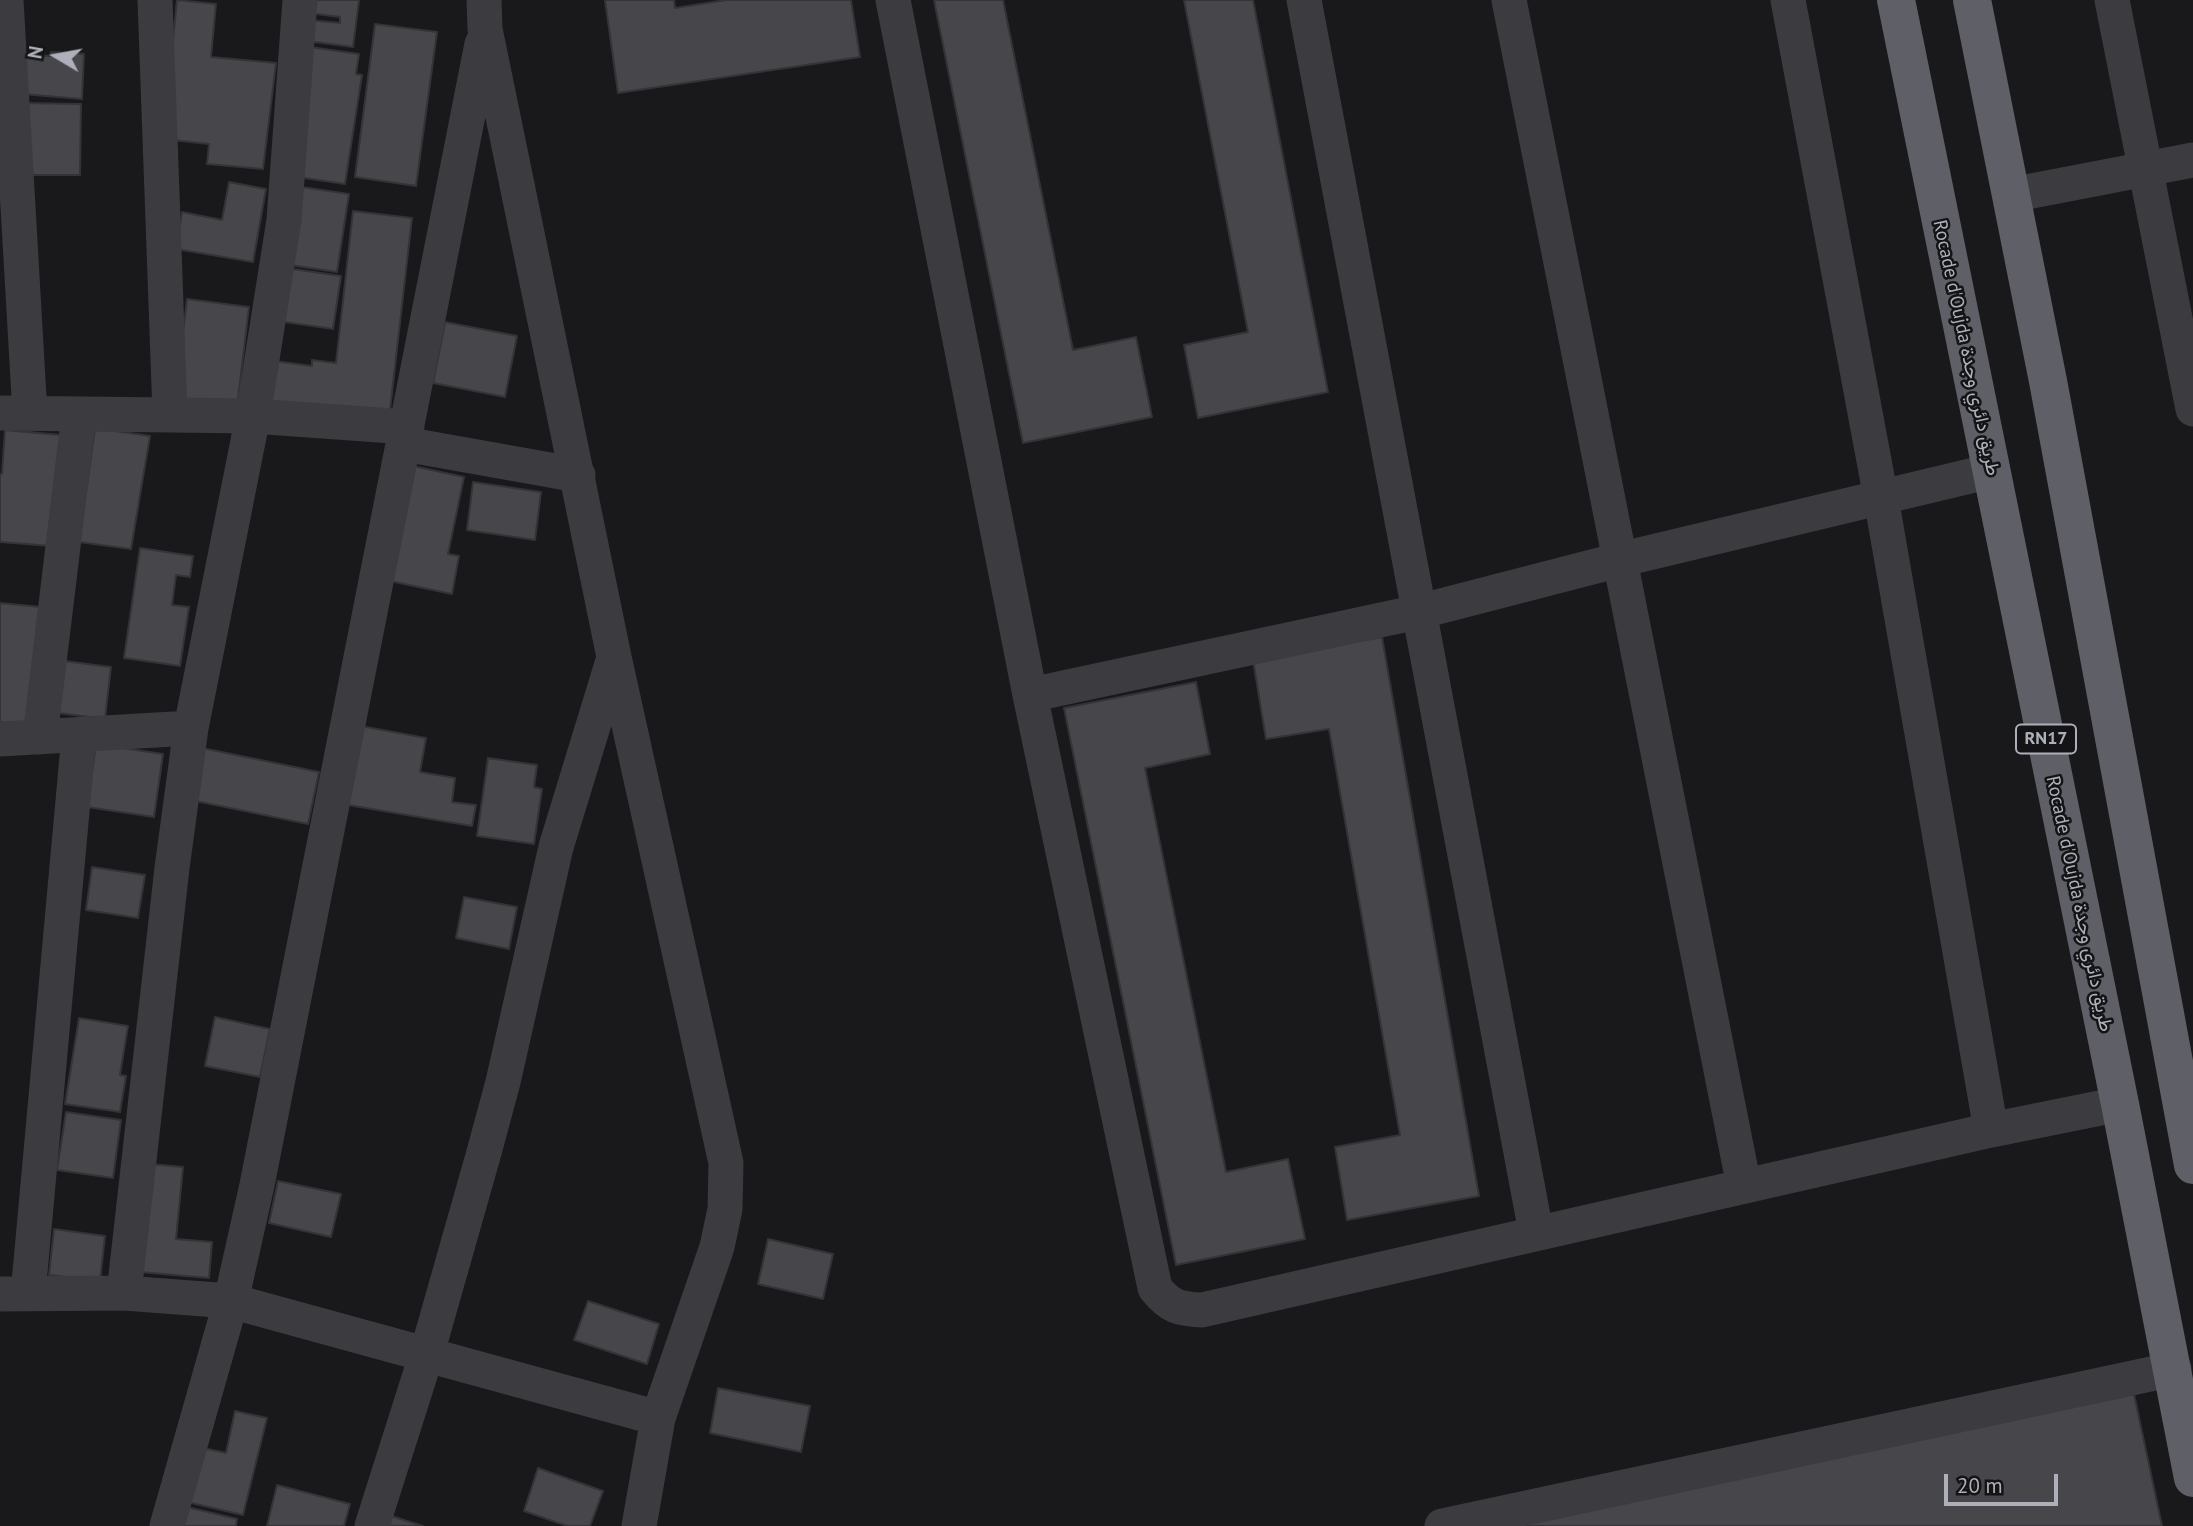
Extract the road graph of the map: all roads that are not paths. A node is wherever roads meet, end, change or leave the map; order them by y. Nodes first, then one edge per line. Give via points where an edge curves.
1 (6, 0) edge
2 (155, 0) edge
3 (300, 0) edge
4 (892, 0) edge
5 (1304, 0) edge
6 (1509, 0) edge
7 (1788, 0) edge
8 (1896, 0) edge
9 (1972, 0) edge
10 (2112, 0) edge
11 (485, 14) edge
12 (2193, 160) edge
13 (2146, 170) junction
14 (2011, 195) junction
15 (2193, 409) edge
16 (15, 413) edge
17 (79, 414) junction
18 (170, 414) junction
19 (253, 416) junction
20 (406, 436) junction
21 (1991, 471) junction
22 (578, 475) junction
23 (1881, 498) junction
24 (1619, 560) junction
25 (1418, 612) junction
26 (614, 657) junction
27 (1030, 695) junction
28 (191, 728) junction
29 (79, 735) junction
30 (40, 737) junction
31 (0, 738) edge
32 (2120, 1104) junction
33 (1991, 1130) junction
34 (2191, 1146) edge
35 (1744, 1186) junction
36 (1536, 1232) junction
37 (124, 1293) junction
38 (14, 1294) edge
39 (231, 1301) junction
40 (427, 1353) junction
41 (2174, 1369) junction
42 (658, 1418) junction
43 (2193, 1478) edge
44 (167, 1526) edge
45 (372, 1526) edge
46 (639, 1526) edge
47 (1442, 1526) edge

1 - 16 street
2 - 18 street
3 - 19 street via 284,220
4 - 27 street
5 - 25 street
6 - 24 street
7 - 23 street
8 - 21 highway, Rocade d'Oujda طريق دائري وجدة / RN17
9 - 14 highway
10 - 13 street
11 - 20 street
11 - 22 street
12 - 13 street
13 - 14 street
13 - 15 street
14 - 34 highway
16 - 17 street
17 - 18 street
17 - 30 street
18 - 19 street
19 - 20 street
19 - 28 street
20 - 22 street
20 - 39 street
21 - 23 street
21 - 32 highway, Rocade d'Oujda طريق دائري وجدة / RN17
22 - 26 street
23 - 24 street
23 - 33 street
24 - 25 street
24 - 35 street
25 - 27 street
25 - 36 street
26 - 40 street via 556,847 503,1082
26 - 42 street via 726,1163 725,1209 717,1247
27 - 36 street via 1155,1289 1166,1301 1183,1309 1202,1310
28 - 29 street
28 - 37 street
29 - 30 street
29 - 38 street
30 - 31 street
32 - 33 street
32 - 41 highway, Rocade d'Oujda طريق دائري وجدة / RN17
33 - 35 street
35 - 36 street
37 - 38 street
37 - 39 street
39 - 40 street
39 - 44 street
40 - 42 street
40 - 45 street
41 - 43 highway, Rocade d'Oujda طريق دائري وجدة / RN17
41 - 47 street
42 - 46 street

